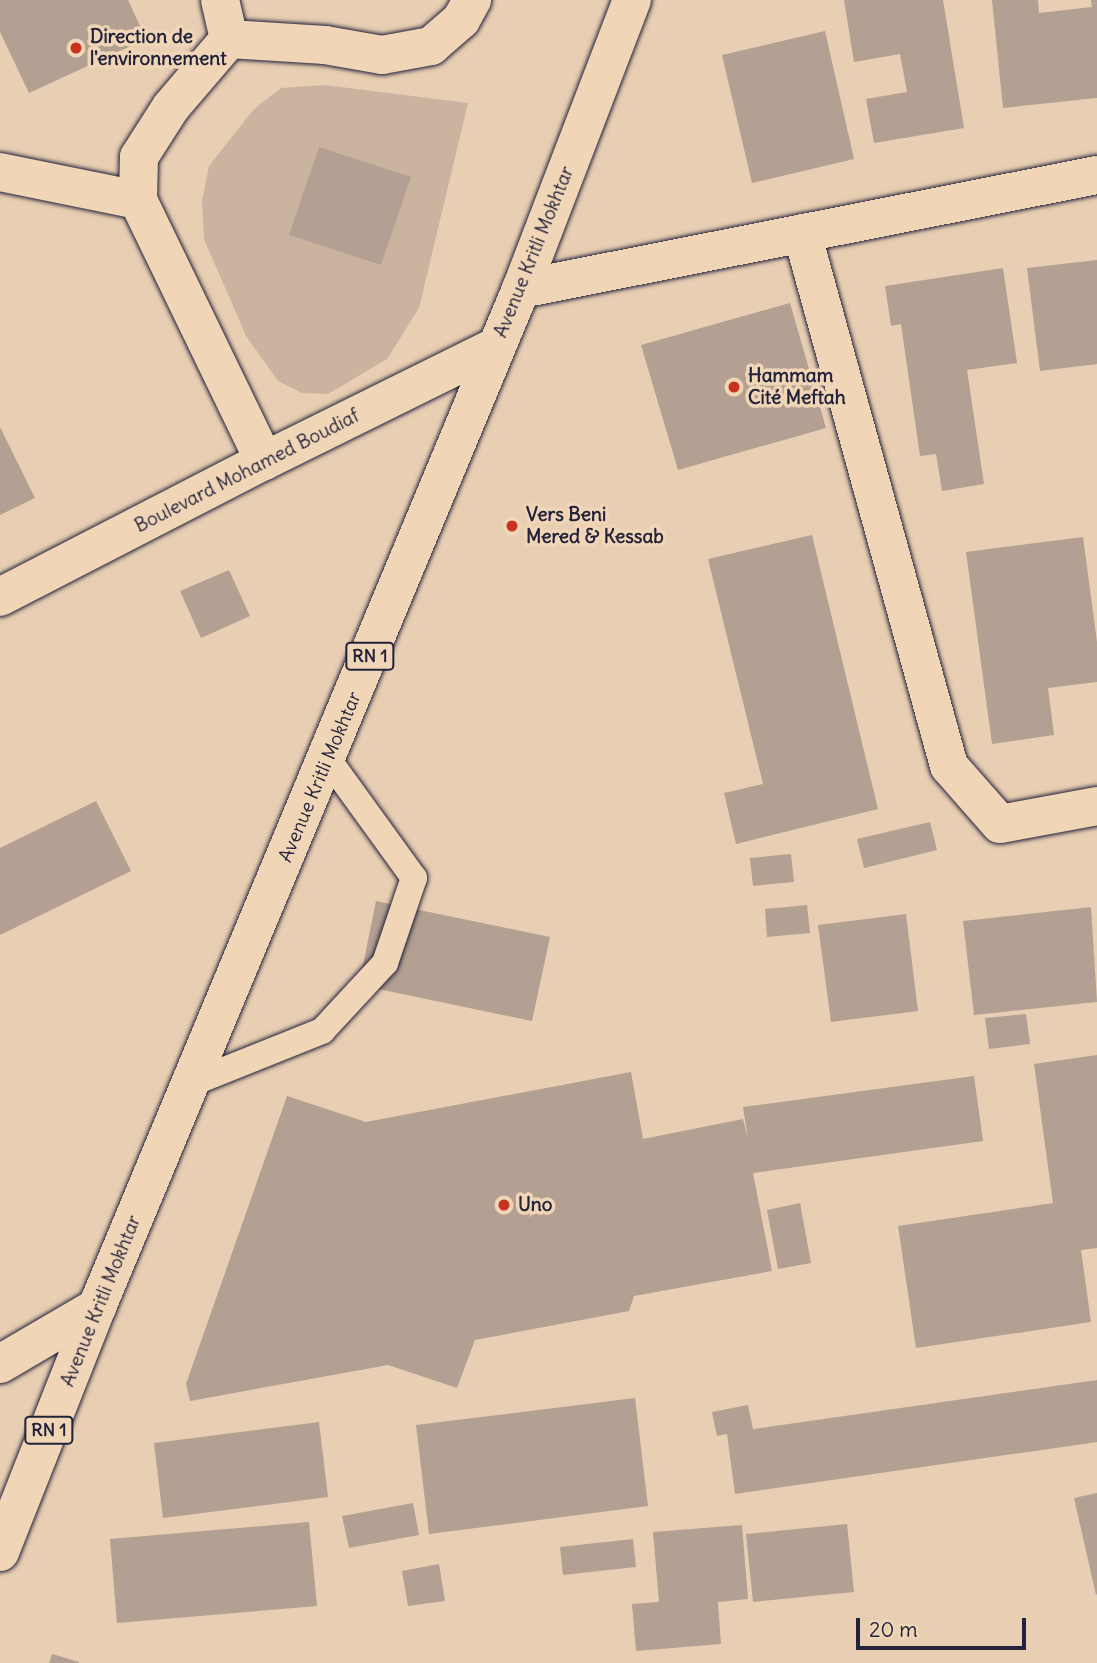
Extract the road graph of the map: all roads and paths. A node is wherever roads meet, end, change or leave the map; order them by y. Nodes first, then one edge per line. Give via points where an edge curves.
1 (220, 0) edge
2 (472, 0) edge
3 (632, 0) edge
4 (229, 39) junction
5 (0, 172) edge
6 (1097, 175) edge
7 (138, 200) junction
8 (802, 233) junction
9 (521, 289) junction
10 (495, 347) junction
11 (264, 461) junction
12 (0, 597) edge
13 (328, 759) junction
14 (1097, 806) edge
15 (192, 1083) junction
16 (97, 1307) junction
17 (0, 1364) edge
18 (0, 1552) edge

1 - 4 street
2 - 4 street via 461,20 431,46 382,55 325,45
3 - 9 street, Avenue Kritli Mokhtar / RN 1
4 - 7 street via 171,107 139,157
5 - 7 street
6 - 8 street
7 - 11 street
8 - 9 street
8 - 14 street via 949,765 1000,824
9 - 10 street, Avenue Kritli Mokhtar / RN 1
10 - 11 street, Boulevard Mohamed Boudiaf
10 - 13 street, Avenue Kritli Mokhtar / RN 1
11 - 12 street, Boulevard Mohamed Boudiaf
13 - 15 street, Avenue Kritli Mokhtar / RN 1
13 - 15 lane via 414,878 385,963 323,1031
15 - 16 street, Avenue Kritli Mokhtar / RN 1
16 - 17 street
16 - 18 street, Avenue Kritli Mokhtar / RN 1

